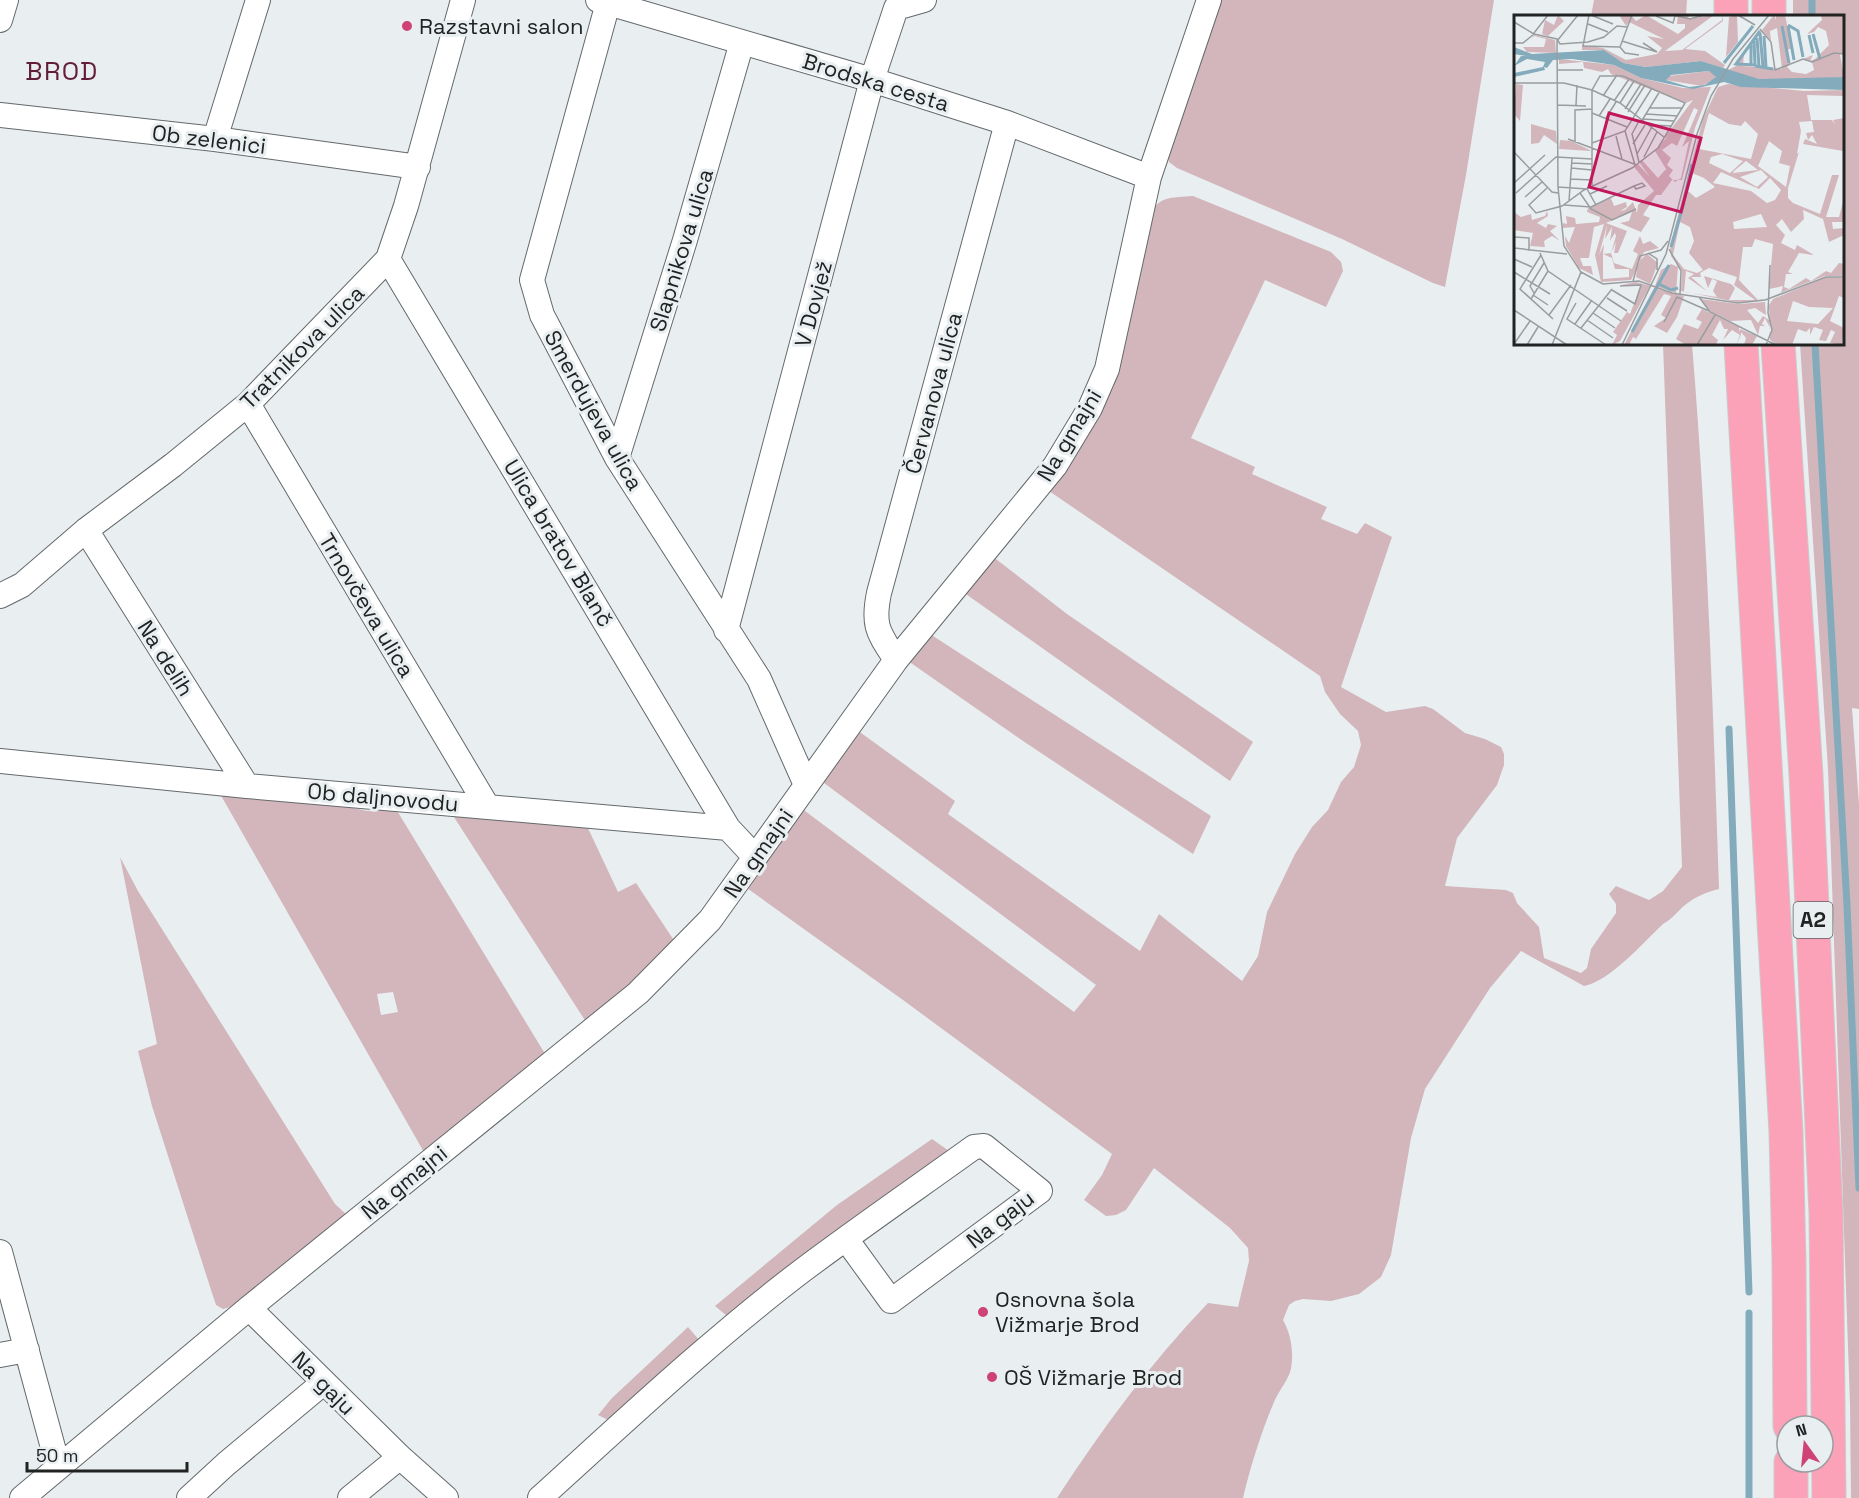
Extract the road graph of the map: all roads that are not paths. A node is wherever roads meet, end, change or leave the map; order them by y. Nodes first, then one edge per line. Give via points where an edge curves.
1 (6, 0) edge
2 (258, 0) edge
3 (463, 0) edge
4 (924, 0) edge
5 (1209, 0) edge
6 (603, 2) edge
7 (641, 7) edge
8 (0, 20) edge
9 (742, 42) junction
10 (872, 80) junction
11 (0, 116) edge
12 (1007, 123) junction
13 (215, 139) junction
14 (418, 167) junction
15 (1149, 177) junction
16 (388, 259) junction
17 (1741, 345) edge
18 (1778, 345) edge
19 (248, 404) junction
20 (616, 458) junction
21 (86, 530) junction
22 (0, 596) edge
23 (726, 630) junction
24 (896, 660) junction
25 (0, 761) edge
26 (806, 784) junction
27 (247, 786) junction
28 (487, 806) junction
29 (728, 828) junction
30 (754, 857) junction
31 (846, 1239) junction
32 (0, 1252) edge
33 (249, 1308) junction
34 (27, 1350) junction
35 (0, 1355) edge
36 (323, 1383) junction
37 (1790, 1414) edge
38 (400, 1457) junction
39 (58, 1466) junction
40 (1791, 1474) edge
41 (22, 1498) edge
42 (189, 1498) edge
43 (350, 1498) edge
44 (446, 1498) edge
45 (540, 1498) edge
46 (1791, 1498) edge
47 (1829, 1498) edge

1 - 8 street
2 - 13 street
3 - 14 street, Tratnikova ulica
4 - 10 street, V Dovjež via 896,8
5 - 15 street, Na gmajni
6 - 7 street, Brodska cesta
6 - 20 street, Smerdujeva ulica via 532,280 542,315
7 - 9 street, Brodska cesta
9 - 10 street, Brodska cesta
9 - 20 street, Slapnikova ulica
10 - 12 street, Brodska cesta
10 - 23 street, V Dovjež
11 - 13 street, Ob zelenici
12 - 15 street, Brodska cesta
12 - 24 street, Červanova ulica via 875,613 879,632
13 - 14 street, Ob zelenici
14 - 16 street, Tratnikova ulica
15 - 24 street, Na gmajni via 1107,369 1090,408 1055,466
16 - 19 street, Tratnikova ulica
16 - 29 street, Ulica bratov Blanč
17 - 37 highway, A2 via 1786,1132
18 - 47 highway, A2 via 1806,775 1825,1202
19 - 21 street, Tratnikova ulica
19 - 28 street, Trnovčeva ulica
20 - 23 street, Smerdujeva ulica
21 - 22 street, Tratnikova ulica via 22,585
21 - 27 street, Na delih
23 - 26 street, Smerdujeva ulica via 759,679
24 - 26 street, Na gmajni
25 - 27 street, Ob daljnovodu
26 - 30 street, Na gmajni
27 - 28 street, Ob daljnovodu
28 - 29 street, Ob daljnovodu
29 - 30 street
30 - 33 street, Na gmajni via 710,920 638,993
31 - 31 street, Na gaju via 891,1301 1040,1191 984,1146 974,1147
31 - 45 street, Na gaju via 676,1375
32 - 34 street
33 - 36 street, Na gaju
33 - 39 street, Na gmajni
34 - 35 street
34 - 39 street
36 - 38 street, Na gaju
36 - 42 street
38 - 43 street
38 - 44 street, Na gaju
39 - 41 street, Na gmajni
40 - 46 highway

